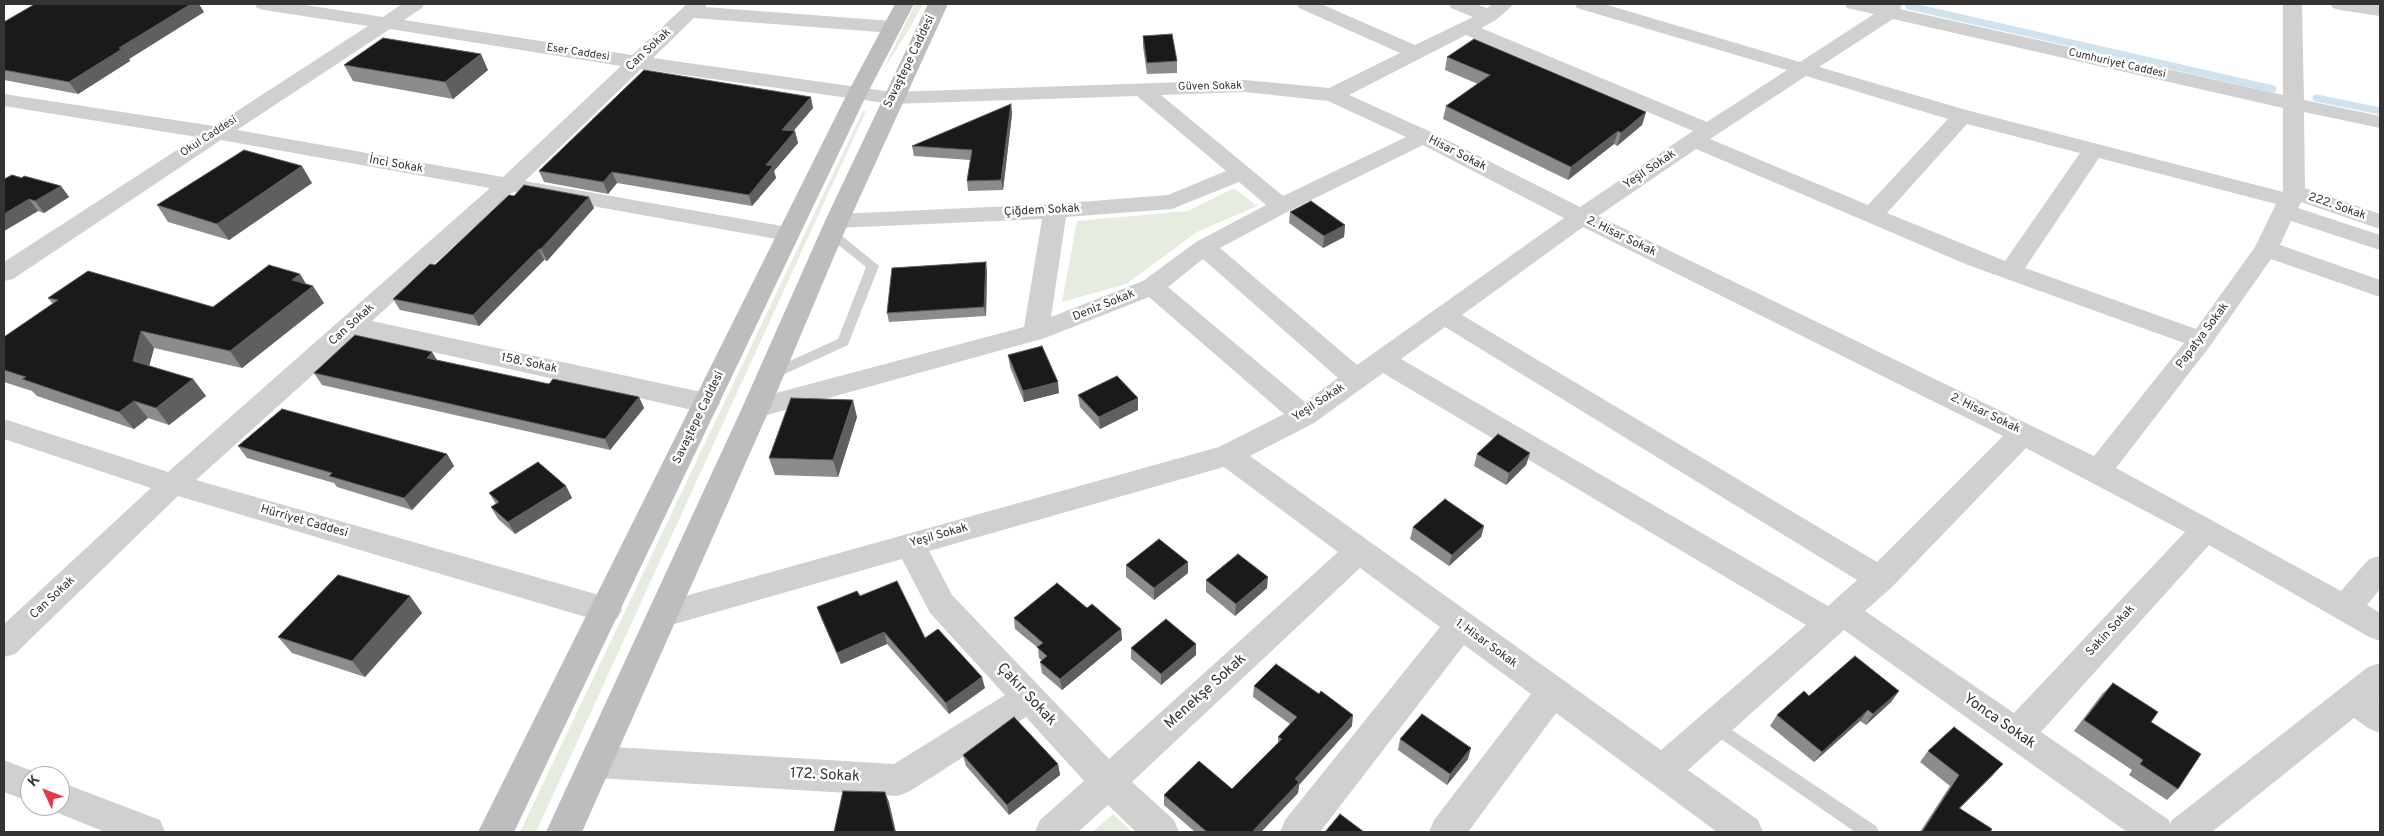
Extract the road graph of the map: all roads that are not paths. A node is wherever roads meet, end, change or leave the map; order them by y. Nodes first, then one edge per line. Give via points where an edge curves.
1 (264, 4) edge
2 (416, 4) edge
3 (938, 4) edge
4 (1306, 4) edge
5 (1458, 4) edge
6 (1584, 4) edge
7 (1854, 4) edge
8 (2293, 4) edge
9 (2340, 4) edge
10 (694, 8) edge
11 (1891, 8) edge
12 (1497, 10) edge
13 (2380, 10) edge
14 (898, 15) edge
15 (383, 24) junction
16 (1465, 28) junction
17 (1416, 54) junction
18 (637, 62) junction
19 (1803, 68) junction
20 (1141, 89) junction
21 (857, 94) junction
22 (1332, 95) junction
23 (892, 98) junction
24 (4, 100) edge
25 (2294, 104) junction
26 (1962, 116) junction
27 (2380, 122) edge
28 (216, 133) junction
29 (1702, 135) junction
30 (1423, 137) junction
31 (2093, 150) junction
32 (1242, 173) junction
33 (507, 185) junction
34 (2290, 201) junction
35 (1280, 206) junction
36 (1055, 211) junction
37 (1872, 216) junction
38 (1581, 217) junction
39 (2380, 222) edge
40 (834, 227) junction
41 (788, 234) junction
42 (2380, 243) edge
43 (1204, 247) junction
44 (2266, 249) junction
45 (4, 272) edge
46 (2010, 272) junction
47 (1152, 287) junction
48 (2380, 289) edge
49 (1444, 315) junction
50 (351, 325) junction
51 (1036, 332) junction
52 (2202, 340) junction
53 (1382, 360) junction
54 (771, 375) junction
55 (1356, 379) junction
56 (706, 403) junction
57 (756, 408) junction
58 (1304, 416) junction
59 (4, 428) edge
60 (2023, 433) junction
61 (1228, 455) junction
62 (2098, 471) junction
63 (174, 484) junction
64 (2206, 529) junction
65 (910, 544) junction
66 (1359, 551) junction
67 (2380, 568) edge
68 (1880, 579) junction
69 (2346, 607) junction
70 (606, 610) junction
71 (664, 614) junction
72 (1837, 618) junction
73 (1461, 625) junction
74 (2380, 628) edge
75 (4, 644) edge
76 (2380, 677) edge
77 (1552, 692) junction
78 (1029, 697) junction
79 (2367, 708) edge
80 (1714, 725) junction
81 (2017, 734) junction
82 (596, 762) junction
83 (1662, 771) junction
84 (4, 776) edge
85 (20, 782) edge
86 (1108, 782) junction
87 (70, 802) edge
88 (2205, 827) edge
89 (147, 832) edge
90 (496, 832) edge
91 (564, 832) edge
92 (1053, 832) edge
93 (1161, 832) edge
94 (1298, 832) edge
95 (1446, 832) edge
96 (1745, 832) edge
97 (1870, 832) edge
98 (2156, 832) edge

1 - 15 street, Eser Caddesi
2 - 15 street, Okul Caddesi
3 - 23 main road, Savaştepe Caddesi
4 - 17 street
5 - 12 street
6 - 19 street
7 - 11 street, Cumhuriyet Caddesi
8 - 25 street
9 - 13 street
10 - 14 street
10 - 18 street, Can Sokak
11 - 19 street, Yeşil Sokak
11 - 25 street, Cumhuriyet Caddesi
12 - 16 street
14 - 21 main road, Savaştepe Caddesi
15 - 18 street, Eser Caddesi
15 - 28 street, Okul Caddesi
16 - 17 street
16 - 29 street
17 - 22 street
18 - 21 street, Eser Caddesi
18 - 33 street, Can Sokak
19 - 26 street
19 - 29 street, Yeşil Sokak
20 - 22 street, Güven Sokak via 1245,86
20 - 23 street, Güven Sokak
20 - 32 street
21 - 23 street, Eser Caddesi
21 - 41 main road, Savaştepe Caddesi
22 - 30 street, Hisar Sokak
23 - 40 main road, Savaştepe Caddesi
24 - 28 street, İnci Sokak
25 - 27 street, Cumhuriyet Caddesi
25 - 34 street
26 - 31 street
26 - 37 street
28 - 33 street, İnci Sokak
28 - 45 street, Okul Caddesi
29 - 37 street
29 - 38 street, Yeşil Sokak
30 - 35 street, Deniz Sokak
30 - 38 street, Hisar Sokak
31 - 34 street
31 - 46 street
32 - 35 street
32 - 36 street, Çiğdem Sokak via 1172,202
33 - 41 street, İnci Sokak
33 - 50 street, Can Sokak
34 - 39 street, 222. Sokak
34 - 42 street
34 - 44 street, Papatya Sokak
35 - 43 street, Deniz Sokak
36 - 40 street, Çiğdem Sokak
36 - 51 street
37 - 46 street
38 - 49 street, Yeşil Sokak
38 - 60 street, 2. Hisar Sokak
40 - 54 main road, Savaştepe Caddesi
40 - 54 lane via 874,266 843,342
41 - 56 main road, Savaştepe Caddesi
43 - 47 street, Deniz Sokak
43 - 55 street
44 - 48 street
44 - 52 street, Papatya Sokak
46 - 52 street
47 - 51 street, Deniz Sokak
47 - 58 street
49 - 53 street, Yeşil Sokak
49 - 68 street
50 - 56 street, 158. Sokak
50 - 63 street, Can Sokak
51 - 57 street, Deniz Sokak
52 - 62 street, Papatya Sokak
53 - 55 street, Yeşil Sokak
53 - 72 street, Yonca Sokak
54 - 57 main road, Savaştepe Caddesi
55 - 58 street, Yeşil Sokak
56 - 70 main road, Savaştepe Caddesi
57 - 71 main road, Savaştepe Caddesi
58 - 61 street, Yeşil Sokak
59 - 63 street, Hürriyet Caddesi
60 - 62 street, 2. Hisar Sokak
60 - 68 street
61 - 65 street, Yeşil Sokak
61 - 66 street, 1. Hisar Sokak
62 - 64 street, 2. Hisar Sokak
63 - 70 street, Hürriyet Caddesi
63 - 75 street, Can Sokak
64 - 69 street, 2. Hisar Sokak
64 - 81 street, Sakin Sokak
65 - 71 street, Yeşil Sokak
65 - 78 street, Çakır Sokak via 941,604
66 - 73 street, 1. Hisar Sokak
66 - 86 street, Menekşe Sokak
67 - 69 street
68 - 72 street
69 - 74 street, 2. Hisar Sokak
70 - 90 main road, Savaştepe Caddesi
71 - 82 main road, Savaştepe Caddesi
72 - 80 street
72 - 81 street, Yonca Sokak
73 - 77 street, 1. Hisar Sokak
73 - 94 street
76 - 79 street
77 - 83 street, 1. Hisar Sokak
77 - 95 street
78 - 82 street, 172. Sokak via 898,780
78 - 86 street, Çakır Sokak
79 - 88 street
80 - 83 street
80 - 97 lane
81 - 98 street, Yonca Sokak
82 - 91 main road, Savaştepe Caddesi
83 - 96 street, 1. Hisar Sokak
84 - 85 street
86 - 92 street, Menekşe Sokak
86 - 93 street, Çakır Sokak
87 - 89 street

